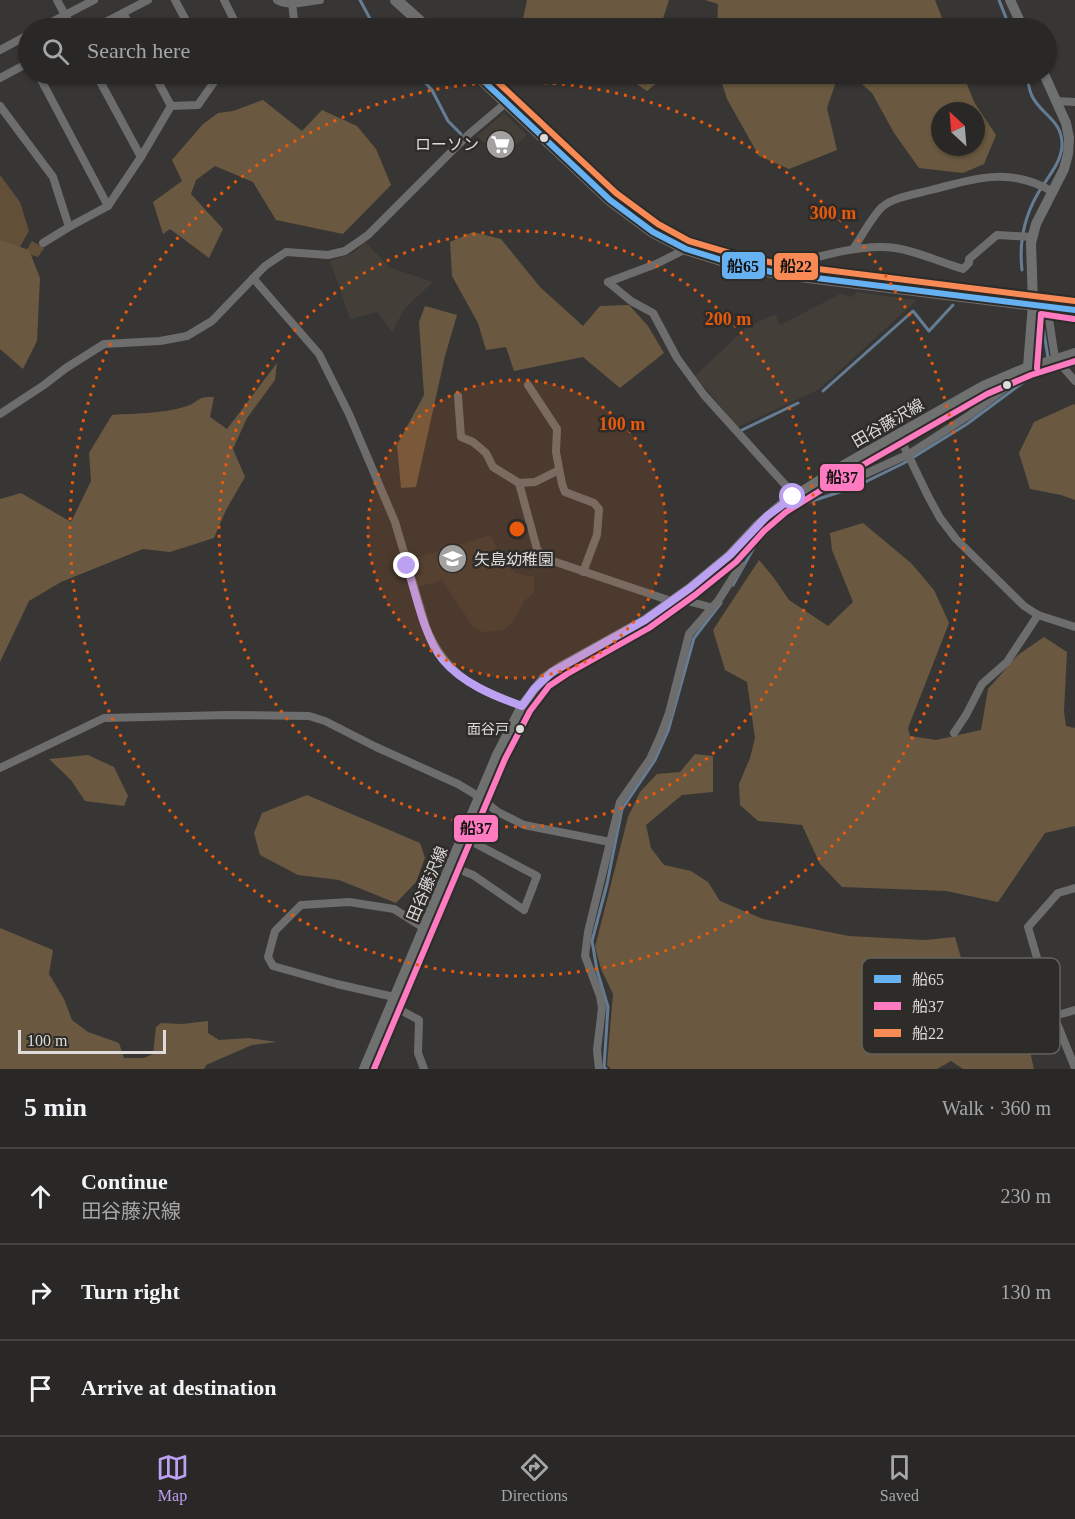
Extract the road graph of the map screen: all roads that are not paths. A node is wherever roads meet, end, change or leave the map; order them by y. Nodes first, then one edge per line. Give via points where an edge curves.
1 (57, 0) edge
2 (94, 0) edge
3 (175, 0) edge
4 (224, 0) edge
5 (278, 0) edge
6 (320, 0) edge
7 (396, 0) edge
8 (1010, 0) edge
9 (143, 1) edge
10 (292, 3) junction
11 (123, 14) junction
12 (66, 15) junction
13 (60, 18) edge
14 (67, 18) edge
15 (115, 18) edge
16 (125, 18) edge
17 (185, 18) edge
18 (233, 18) edge
19 (294, 18) edge
20 (416, 18) edge
21 (1018, 18) edge
22 (18, 40) edge
23 (0, 50) edge
24 (18, 68) edge
25 (0, 78) edge
26 (43, 84) edge
27 (101, 84) edge
28 (159, 84) edge
29 (210, 84) edge
30 (487, 84) edge
31 (1048, 84) edge
32 (1056, 101) junction
33 (507, 102) junction
34 (1075, 102) edge
35 (0, 106) edge
36 (171, 106) junction
37 (141, 157) junction
38 (1046, 187) junction
39 (108, 206) junction
40 (69, 227) junction
41 (1030, 237) junction
42 (43, 243) dead end
43 (686, 249) junction
44 (852, 249) junction
45 (776, 273) junction
46 (253, 278) junction
47 (1033, 304) junction
48 (1047, 306) junction
49 (1075, 310) edge
50 (1075, 352) edge
51 (1054, 358) junction
52 (1028, 367) junction
53 (1075, 381) edge
54 (528, 385) dead end
55 (458, 396) dead end
56 (0, 414) edge
57 (898, 434) junction
58 (910, 457) junction
59 (559, 470) junction
60 (818, 481) junction
61 (519, 483) junction
62 (793, 497) junction
63 (730, 555) junction
64 (583, 572) junction
65 (674, 599) junction
66 (711, 607) junction
67 (1038, 615) junction
68 (1075, 627) edge
69 (522, 706) junction
70 (954, 733) dead end
71 (0, 768) edge
72 (480, 798) junction
73 (463, 837) junction
74 (610, 842) junction
75 (451, 866) junction
76 (1075, 888) edge
77 (424, 928) junction
78 (1037, 958) edge
79 (393, 1001) junction
80 (1075, 1010) edge
81 (1060, 1014) edge
82 (1060, 1031) edge
83 (1073, 1059) edge
84 (1075, 1068) edge
85 (364, 1069) edge
86 (424, 1069) edge
87 (600, 1069) edge

1 - 12 street
2 - 12 street
3 - 17 street
4 - 18 street
5 - 10 street
6 - 10 street
7 - 20 main road
8 - 21 main road
9 - 11 street
10 - 19 street
11 - 15 street
11 - 16 street
12 - 13 street
12 - 14 street
22 - 23 street
24 - 25 street
26 - 39 street
27 - 37 street
28 - 36 street
29 - 36 street via 198,105
30 - 33 main road
31 - 32 main road
32 - 34 street
32 - 38 main road via 1067,130 1068,154
33 - 43 main road via 610,200 653,232
33 - 46 street via 469,134 368,235 345,251 328,255 286,252
35 - 40 street via 53,177
36 - 37 street
37 - 39 street
38 - 41 main road
38 - 44 street via 996,176 907,196 882,208
39 - 40 street
40 - 42 street
41 - 44 street via 997,235 963,269 903,249
41 - 47 main road
43 - 45 main road
43 - 62 street via 608,282 653,313 677,358 704,395
44 - 45 street via 794,264
45 - 47 main road
46 - 56 street via 212,321 187,336 104,344
46 - 69 street via 319,354 349,414 389,506 426,627 442,659 453,671 486,691
47 - 48 main road
47 - 52 main road
48 - 49 main road
48 - 51 street
50 - 51 street
51 - 52 street
51 - 53 street
52 - 57 main road, 田谷藤沢線 via 983,386
52 - 58 street
54 - 59 street via 557,429
55 - 61 street via 461,437 486,453 493,467
57 - 58 street
57 - 60 main road, 田谷藤沢線
58 - 60 street via 823,490
58 - 67 street via 940,518 956,539
59 - 61 street via 535,482
59 - 64 street via 565,492 594,503 599,509 597,535
60 - 62 main road, 田谷藤沢線
61 - 64 street via 537,549 544,558
62 - 63 main road, 田谷藤沢線 via 767,516
63 - 65 main road, 田谷藤沢線
63 - 66 street via 741,565
64 - 65 street
65 - 66 street
65 - 69 main road, 田谷藤沢線 via 552,672
66 - 74 street via 688,634 669,713 650,759 620,801
67 - 68 street
67 - 70 street via 1007,663 982,684
69 - 72 main road, 田谷藤沢線
71 - 72 street via 104,718 309,716 458,784
72 - 73 main road, 田谷藤沢線
72 - 74 street via 524,825
73 - 75 main road, 田谷藤沢線
73 - 75 street via 537,876 524,910 473,875
74 - 87 street via 585,956 602,1008 597,1050
75 - 77 main road, 田谷藤沢線
76 - 78 street via 1058,893 1028,927
77 - 79 main road, 田谷藤沢線
77 - 79 street via 394,909 349,902 301,904 275,932 268,957 273,966
79 - 85 main road, 田谷藤沢線
79 - 86 street via 419,1020 418,1053
80 - 81 street
82 - 83 street
83 - 84 street

